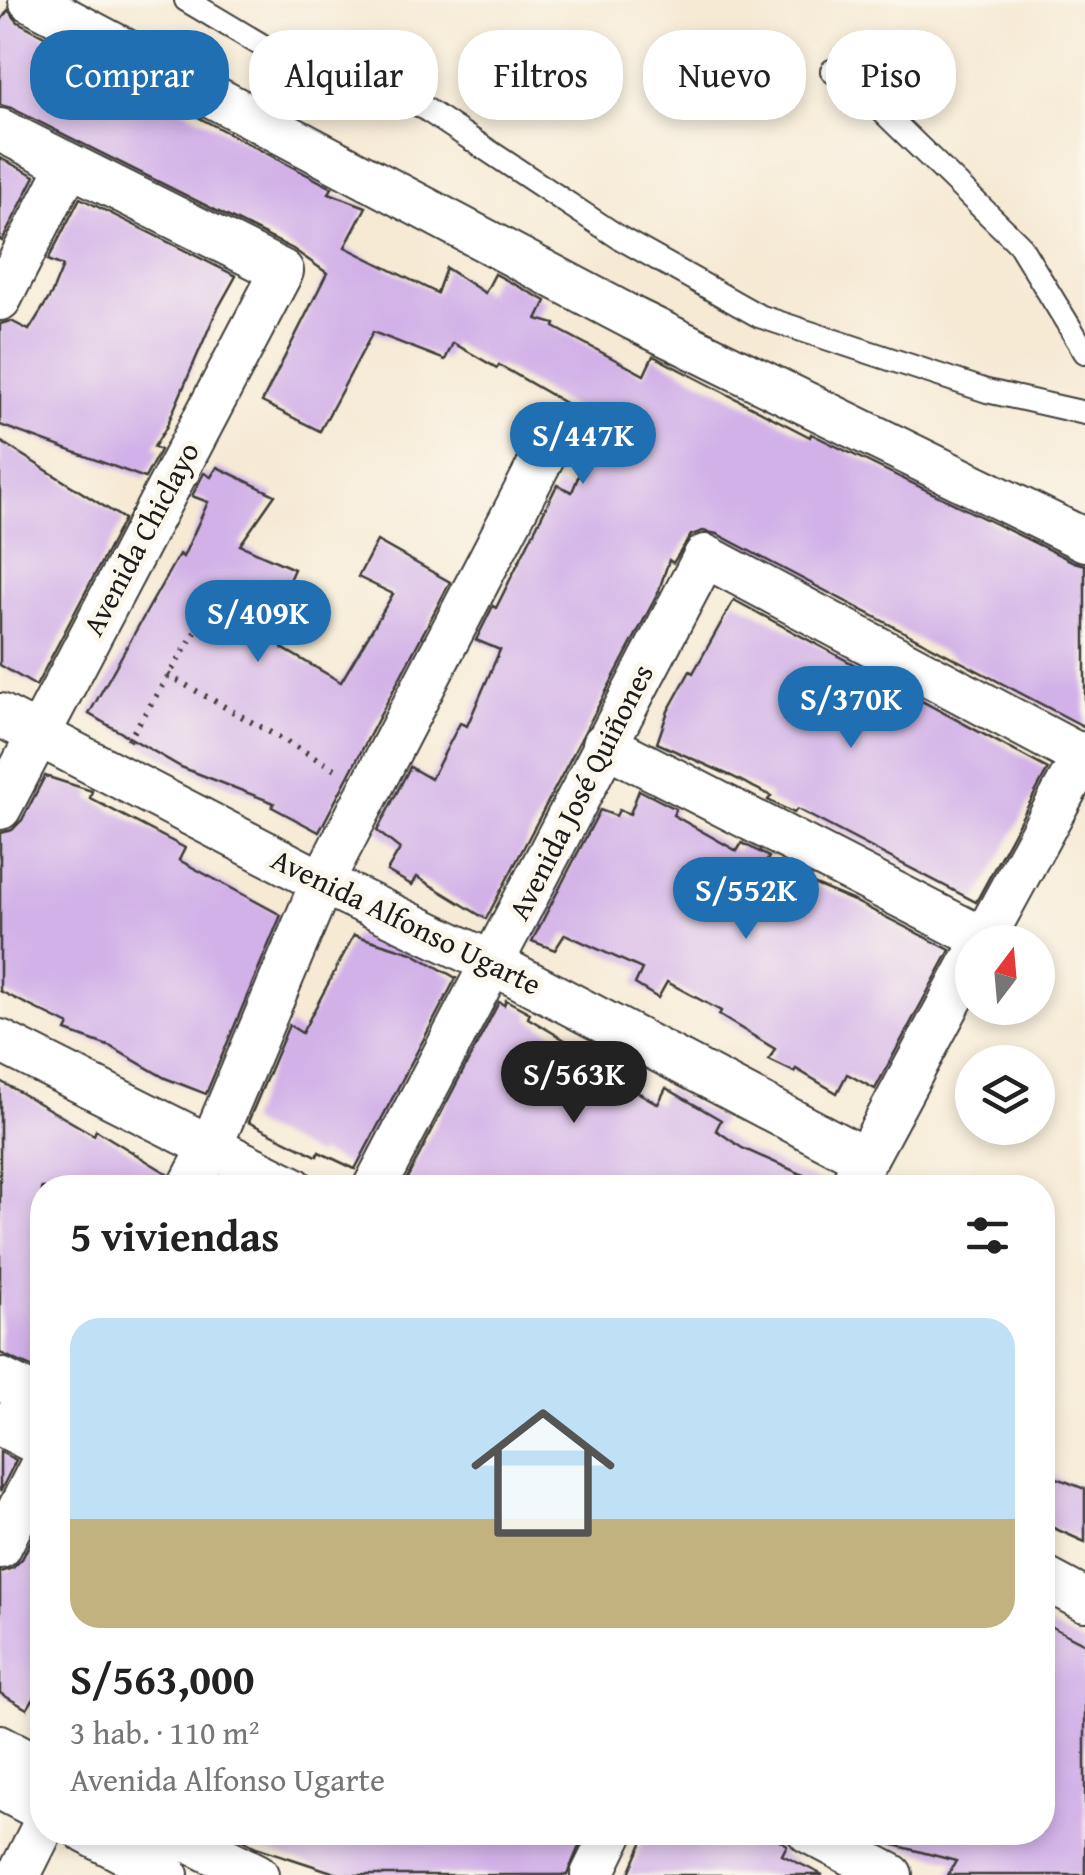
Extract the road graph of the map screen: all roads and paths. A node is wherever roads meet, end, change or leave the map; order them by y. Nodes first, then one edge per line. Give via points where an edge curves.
1 (30, 0) edge
2 (186, 0) edge
3 (891, 120) edge
4 (0, 130) edge
5 (70, 165) junction
6 (0, 300) edge
7 (1085, 352) edge
8 (1085, 413) edge
9 (547, 449) dead end
10 (1085, 540) edge
11 (227, 581) dead end
12 (168, 675) junction
13 (0, 715) edge
14 (38, 734) junction
15 (604, 744) junction
16 (1084, 755) edge
17 (110, 772) junction
18 (372, 790) junction
19 (0, 808) edge
20 (322, 882) junction
21 (992, 925) edge
22 (955, 934) edge
23 (492, 963) junction
24 (955, 994) edge
25 (0, 1041) edge
26 (212, 1146) junction
27 (858, 1173) edge
28 (196, 1175) edge
29 (267, 1175) edge
30 (381, 1175) edge
31 (0, 1379) edge
32 (30, 1394) edge
33 (0, 1424) edge
34 (30, 1440) edge
35 (30, 1488) edge
36 (0, 1547) edge
37 (1055, 1583) edge
38 (1085, 1600) edge
39 (0, 1746) edge
40 (30, 1762) edge
41 (0, 1788) edge
42 (30, 1804) edge
43 (34, 1845) edge
44 (110, 1845) edge
45 (197, 1845) edge
46 (607, 1845) edge
47 (834, 1845) edge
48 (19, 1875) edge
49 (167, 1875) edge
50 (257, 1875) edge
51 (592, 1875) edge
52 (892, 1875) edge

1 - 10 street via 634,319
2 - 8 lane via 290,62 421,106 620,238 758,316 987,390
3 - 7 lane via 1019,244
4 - 5 street
5 - 6 street
5 - 14 street, Avenida Chiclayo via 282,271
9 - 18 street
11 - 12 path
12 - 17 path
12 - 18 path
13 - 14 street, Avenida Alfonso Ugarte
14 - 17 street, Avenida Alfonso Ugarte
14 - 19 street, Avenida Chiclayo
15 - 16 street, Avenida José Quiñones via 705,556
15 - 22 street
15 - 23 street, Avenida José Quiñones
16 - 21 street
17 - 20 street, Avenida Alfonso Ugarte
18 - 20 street
20 - 23 street, Avenida Alfonso Ugarte
20 - 26 street
23 - 27 street, Avenida Alfonso Ugarte
23 - 30 street, Avenida José Quiñones
24 - 27 street
25 - 26 street
26 - 28 street
26 - 29 street
31 - 32 street
33 - 34 street
35 - 36 street
37 - 38 street
39 - 40 street
41 - 42 street
43 - 48 street
44 - 49 street
45 - 50 street
46 - 51 street
47 - 52 street

